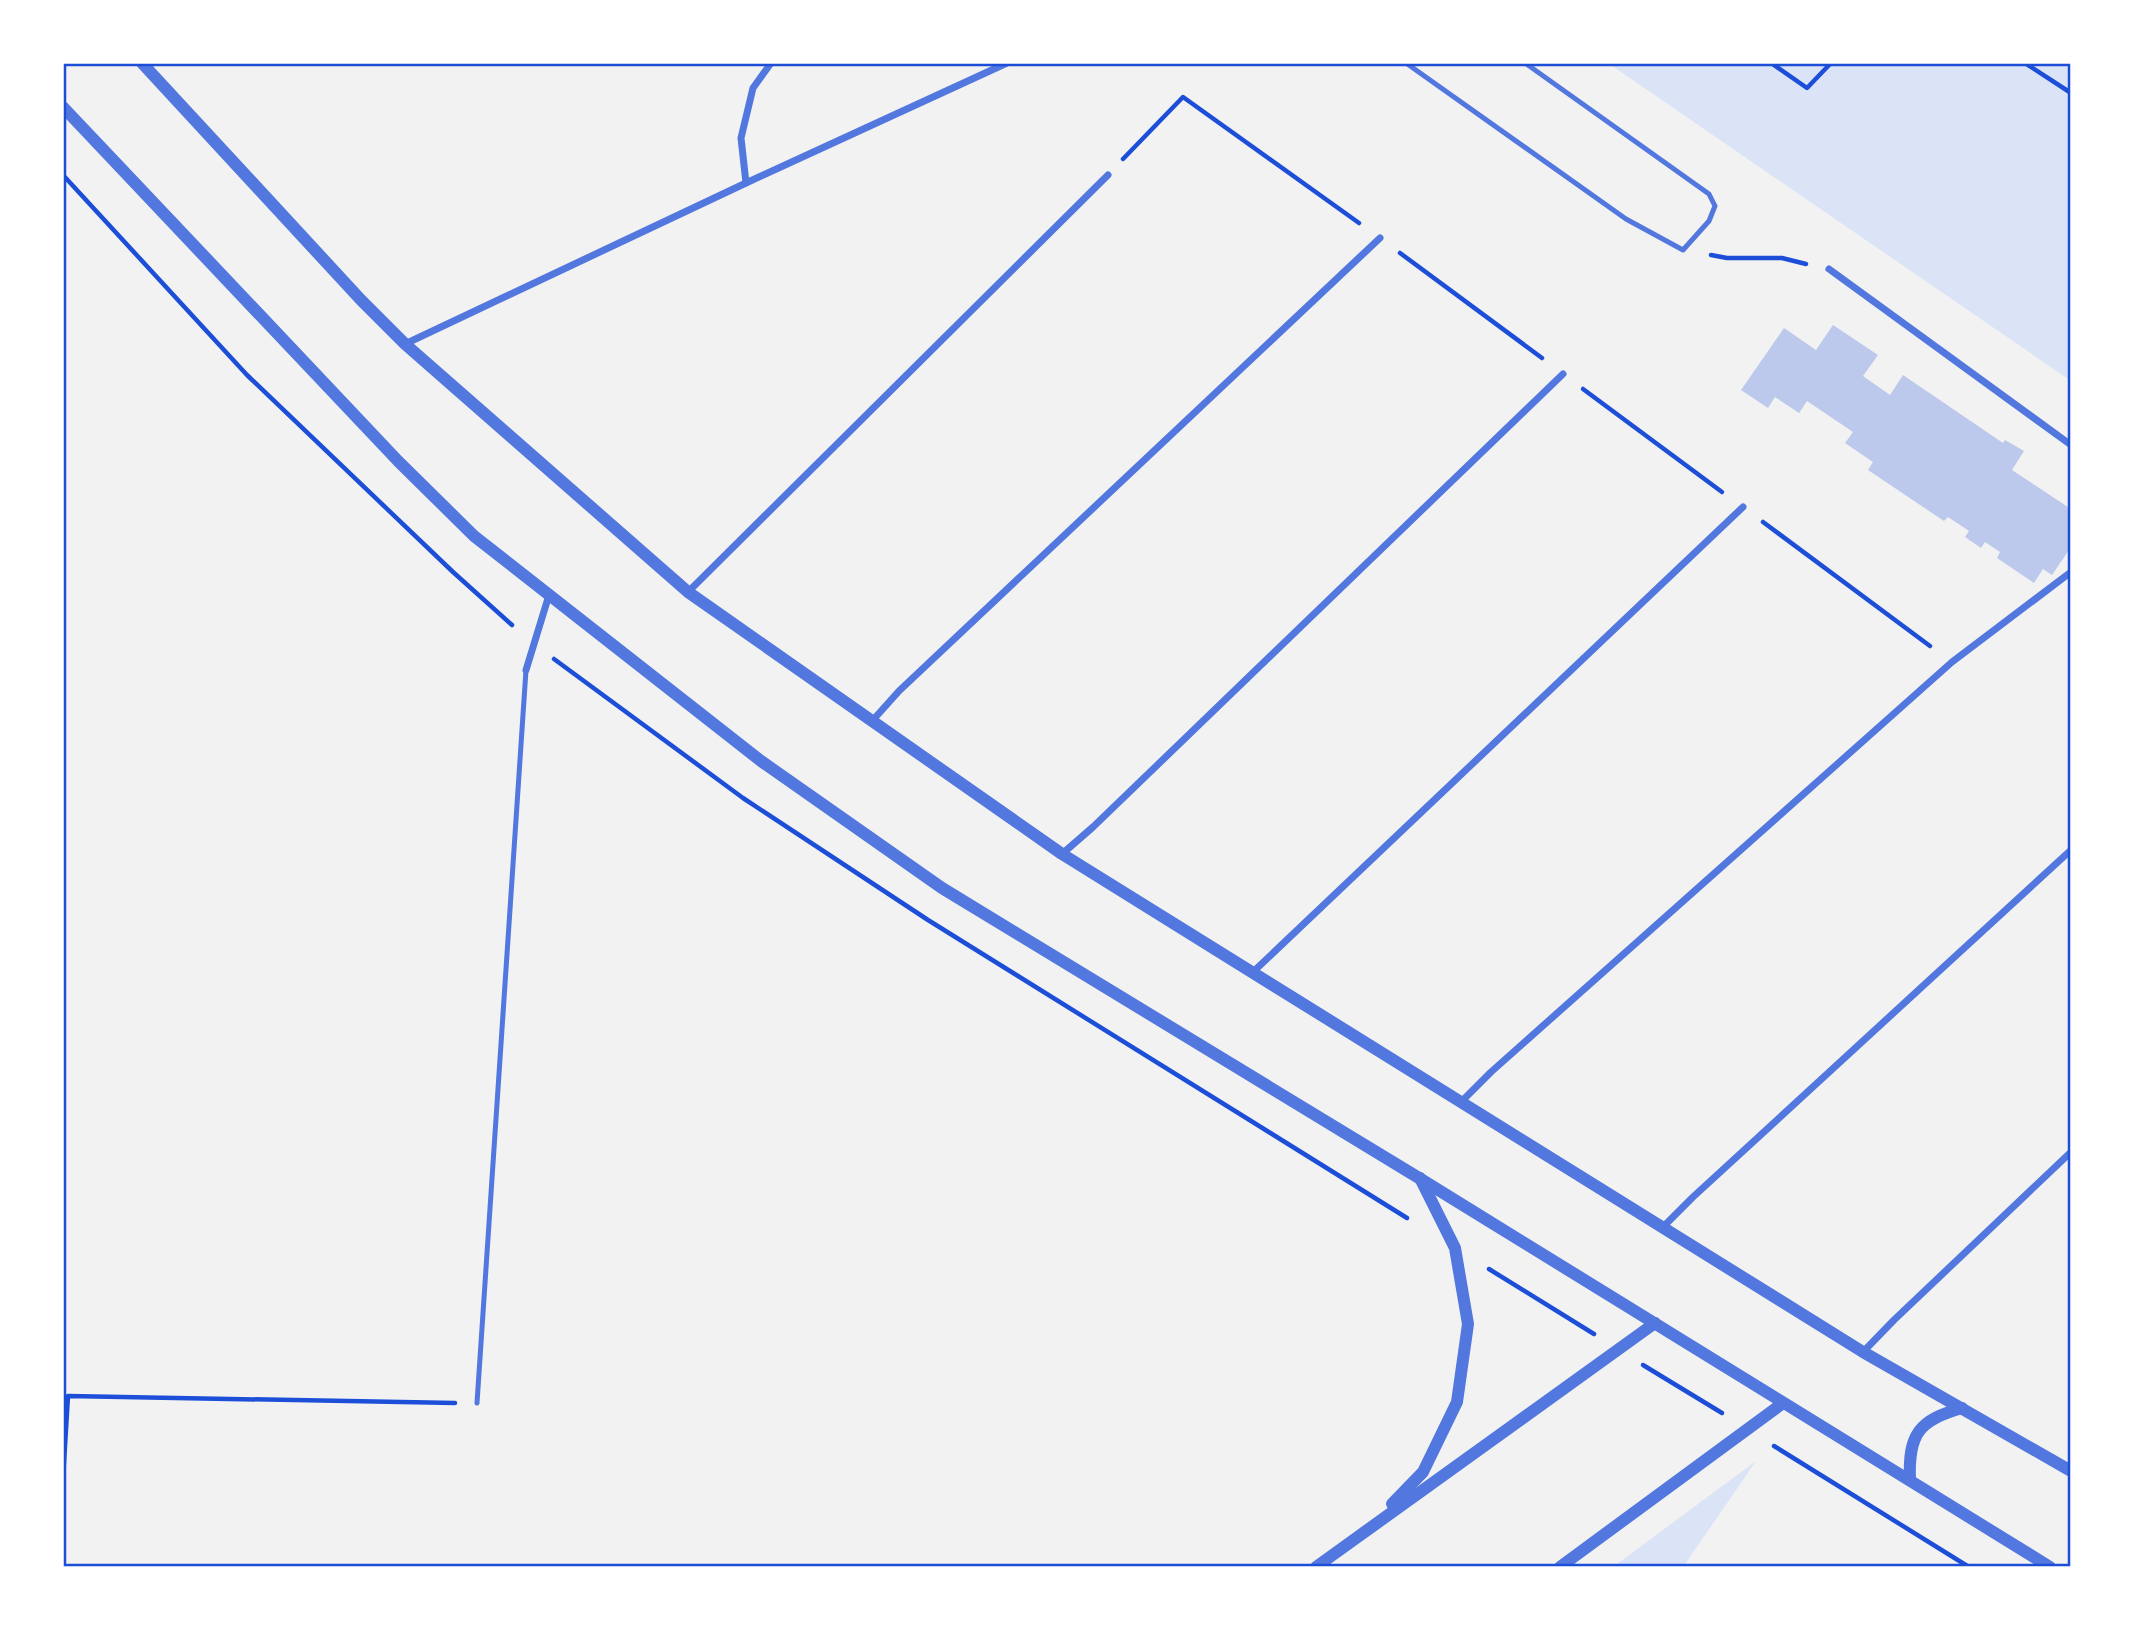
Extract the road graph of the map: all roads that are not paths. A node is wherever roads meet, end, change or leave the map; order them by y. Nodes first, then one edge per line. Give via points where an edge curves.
1 (142, 63) edge
2 (771, 63) edge
3 (1007, 63) edge
4 (1406, 63) edge
5 (1525, 63) edge
6 (63, 107) edge
7 (1108, 175) road end
8 (746, 183) junction
9 (1380, 239) road end
10 (1829, 269) road end
11 (405, 344) junction
12 (1563, 374) road end
13 (2071, 445) edge
14 (1743, 507) road end
15 (2071, 572) edge
16 (688, 592) junction
17 (549, 595) junction
18 (526, 670) joint
19 (873, 720) junction
20 (2071, 850) edge
21 (1062, 854) junction
22 (1253, 972) junction
23 (1461, 1101) junction
24 (2071, 1152) edge
25 (1419, 1178) junction
26 (1663, 1227) junction
27 (1655, 1323) junction
28 (1863, 1352) junction
29 (477, 1403) road end
30 (1783, 1403) junction
31 (1962, 1408) junction
32 (2071, 1471) edge
33 (1910, 1479) junction
34 (1368, 1528) junction
35 (1316, 1567) edge
36 (1560, 1567) edge
37 (2050, 1567) edge

1 - 11 street
2 - 8 street via 753,88 741,138
3 - 8 street
4 - 5 lane via 1626,219 1683,250 1709,221 1715,206 1709,194
6 - 17 street via 398,461 474,536
7 - 16 street
8 - 11 street
9 - 19 street
10 - 13 street
11 - 16 street
12 - 21 street
14 - 22 street
15 - 23 street via 1952,662
16 - 19 street
17 - 18 street
17 - 25 street via 761,761 942,887
18 - 29 lane
19 - 21 street
20 - 26 street
21 - 22 street
22 - 23 street
23 - 26 street
24 - 28 street
25 - 27 street
25 - 34 street via 1455,1248 1468,1324 1459,1389 1423,1472
26 - 28 street
27 - 30 street
27 - 34 street
28 - 31 street
30 - 33 street
30 - 36 street
31 - 32 street
31 - 33 street via 1937,1415 1919,1431 1909,1455
33 - 37 street
34 - 35 street

